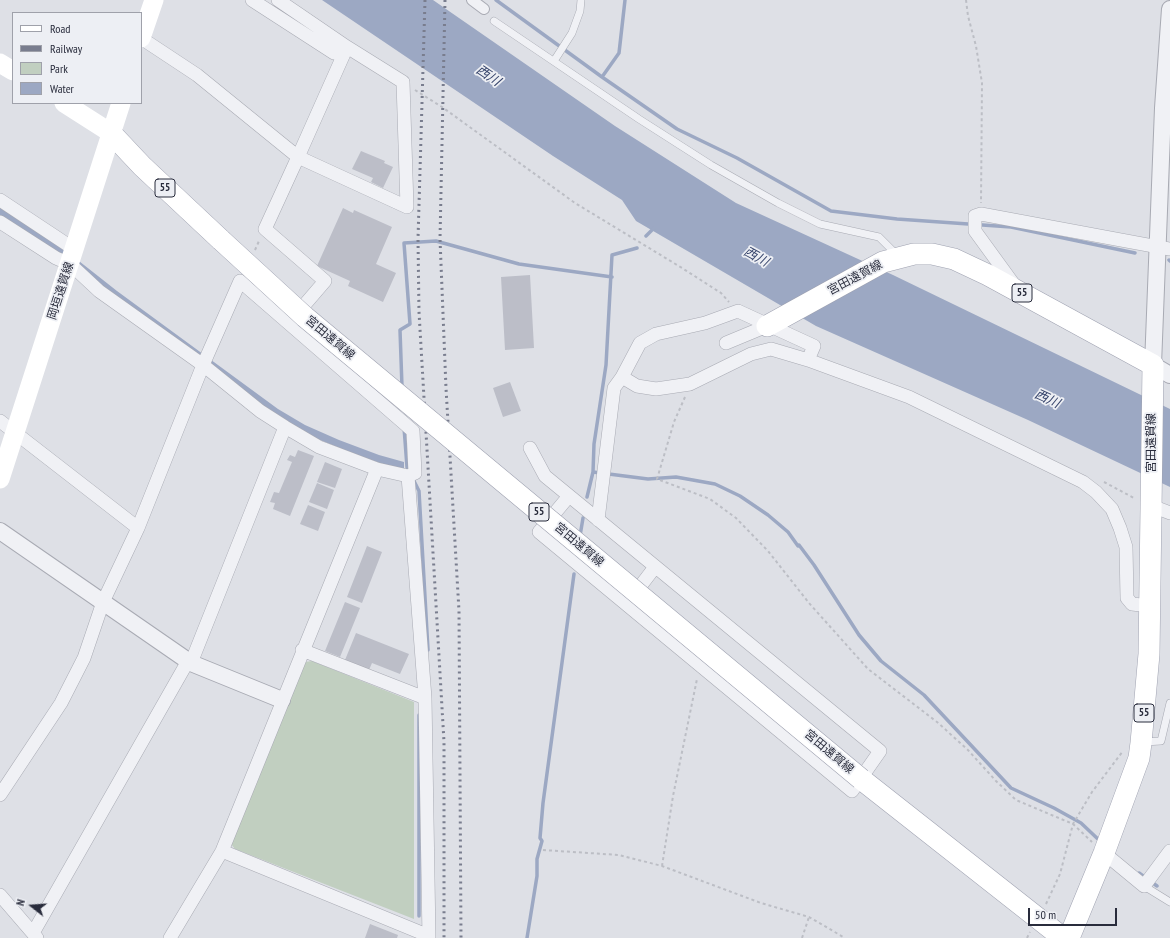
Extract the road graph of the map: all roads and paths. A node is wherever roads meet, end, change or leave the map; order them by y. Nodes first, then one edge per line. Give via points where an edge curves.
1 (154, 0) edge
2 (252, 0) edge
3 (278, 0) edge
4 (472, 0) edge
5 (581, 0) edge
6 (966, 0) edge
7 (484, 8) dead end
8 (1170, 9) edge
9 (494, 20) dead end
10 (142, 35) edge
11 (142, 39) edge
12 (347, 47) junction
13 (334, 53) dead end
14 (555, 59) junction
15 (0, 62) edge
16 (12, 70) edge
17 (403, 82) junction
18 (66, 104) edge
19 (121, 104) edge
20 (111, 133) junction
21 (298, 157) junction
22 (0, 200) edge
23 (981, 214) junction
24 (0, 222) edge
25 (1164, 248) edge
26 (72, 256) junction
27 (891, 260) junction
28 (1020, 292) junction
29 (738, 311) junction
30 (288, 323) junction
31 (767, 326) junction
32 (726, 343) dead end
33 (808, 360) junction
34 (203, 365) junction
35 (1162, 370) edge
36 (622, 377) junction
37 (690, 384) junction
38 (0, 421) edge
39 (285, 427) junction
40 (16, 432) junction
41 (530, 448) dead end
42 (377, 469) junction
43 (408, 476) junction
44 (0, 479) edge
45 (569, 496) junction
46 (1161, 510) edge
47 (598, 520) junction
48 (138, 528) junction
49 (0, 531) edge
50 (655, 567) junction
51 (103, 602) junction
52 (626, 604) junction
53 (1150, 606) junction
54 (302, 650) junction
55 (190, 662) junction
56 (699, 665) junction
57 (425, 698) junction
58 (282, 700) junction
59 (1170, 703) edge
60 (1140, 750) junction
61 (861, 779) junction
62 (0, 795) edge
63 (1073, 824) junction
64 (543, 850) dead end
65 (222, 851) junction
66 (1170, 851) edge
67 (1104, 853) junction
68 (662, 866) junction
69 (1144, 886) junction
70 (0, 896) edge
71 (1170, 902) edge
72 (1043, 909) dead end
73 (809, 917) junction
74 (1034, 926) dead end
75 (35, 936) edge
76 (429, 937) edge
77 (170, 938) edge
78 (802, 938) edge
79 (845, 938) edge
80 (1027, 938) edge
81 (1063, 938) edge
82 (1069, 938) edge

1 - 10 main road
2 - 13 street
3 - 12 street
4 - 7 street
5 - 14 lane via 576,23
6 - 23 path via 982,83
8 - 25 street via 1163,108
9 - 14 lane
11 - 21 street via 197,75
12 - 17 street
12 - 21 street
14 - 27 lane via 639,119 731,177 778,203 820,224 879,237
15 - 16 main road
17 - 21 street via 407,207
17 - 29 path via 575,203 721,293
18 - 20 main road
19 - 20 main road, 岡垣遠賀線
20 - 26 main road, 岡垣遠賀線
20 - 61 main road, 宮田遠賀線 / 55, bridge via 142,166 305,317
21 - 30 street via 265,229 325,281
22 - 26 street
23 - 25 street
23 - 28 street via 975,216 975,232
24 - 26 street via 56,258
25 - 35 street
26 - 34 street via 99,291
26 - 40 main road, 岡垣遠賀線
27 - 28 main road, 宮田遠賀線 / 55 via 914,254 932,254 954,259
27 - 31 main road, 宮田遠賀線 / 55
28 - 35 main road, 宮田遠賀線 / 55
29 - 31 street
29 - 36 street via 705,323 656,334 640,343
30 - 34 street via 240,281
30 - 43 street via 413,431 415,473
31 - 32 street
31 - 33 street via 814,346
33 - 37 street via 771,349 751,354
33 - 53 street via 909,398 1083,482 1112,510 1120,528 1126,547 1127,598 1132,604
34 - 39 street via 260,411
34 - 48 street
35 - 46 main road, 宮田遠賀線 / 55 via 1152,407 1152,474
36 - 37 street via 637,386 656,389
36 - 47 street via 614,388
37 - 63 path via 674,422 657,479 710,500 736,518 768,551 868,669 967,748 1016,800
38 - 40 street
39 - 42 street via 319,447
39 - 55 street
40 - 44 main road, 岡垣遠賀線
40 - 48 street
41 - 45 street via 545,476
42 - 43 street
42 - 54 street
43 - 57 street
45 - 47 street
45 - 52 street via 539,532
46 - 53 main road, 宮田遠賀線 / 55
47 - 50 street
48 - 51 street
49 - 51 street
50 - 52 street
50 - 61 street via 880,751
51 - 55 street
51 - 62 street via 84,658 61,703
52 - 56 street
53 - 60 main road, 宮田遠賀線 / 55 via 1149,654
54 - 57 street
54 - 58 street
55 - 58 street
55 - 75 street
56 - 61 street via 852,791
56 - 68 path
57 - 76 street
58 - 65 street
59 - 60 lane via 1161,741
60 - 63 path via 1123,751 1092,792
60 - 67 main road, 宮田遠賀線 / 55
61 - 81 main road, 宮田遠賀線 / 55
63 - 67 path
63 - 72 path via 1060,874
64 - 68 path via 619,855
65 - 76 street
65 - 77 street
66 - 69 street
67 - 69 street
67 - 82 main road, 宮田遠賀線 / 55
68 - 73 path via 761,903
69 - 71 lane
70 - 75 street
73 - 78 path
73 - 79 path
74 - 80 path

